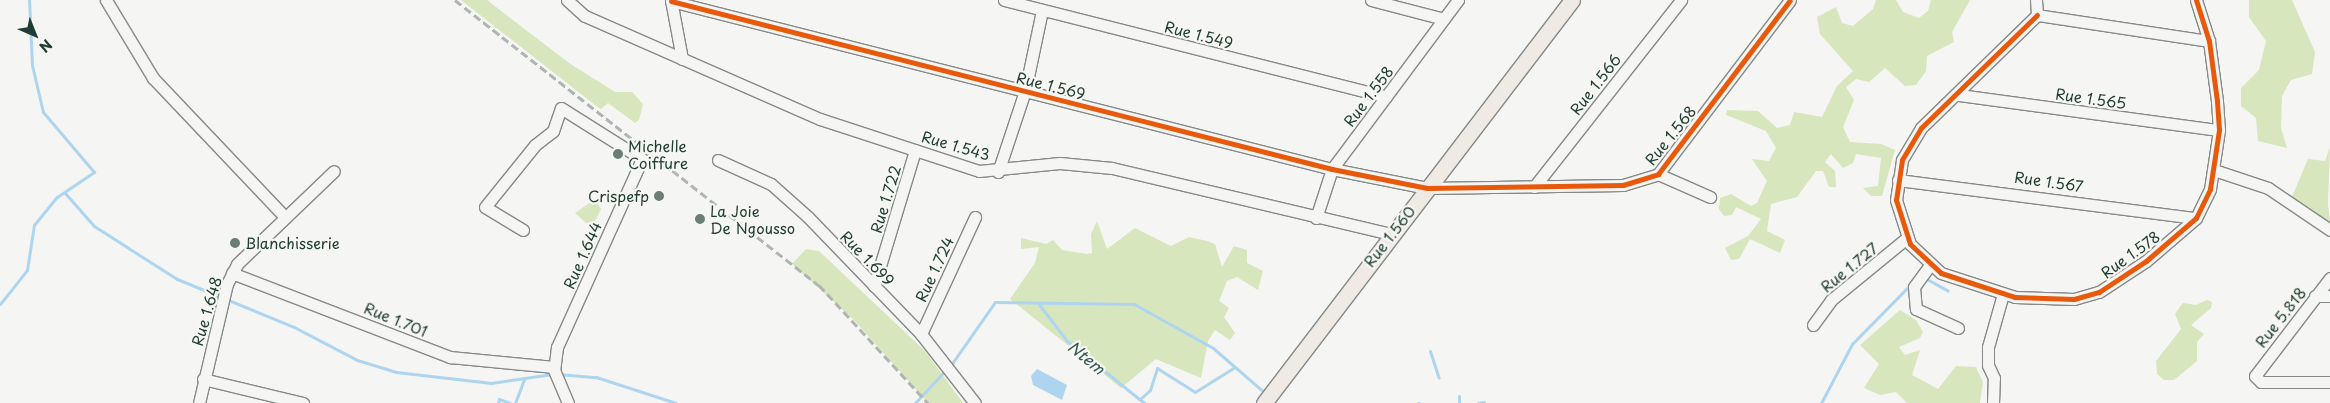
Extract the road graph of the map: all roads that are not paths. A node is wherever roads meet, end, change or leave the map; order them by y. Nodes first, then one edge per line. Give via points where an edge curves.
1 (106, 0) edge
2 (567, 0) edge
3 (582, 0) edge
4 (671, 0) edge
5 (1004, 0) edge
6 (1372, 0) edge
7 (1458, 0) edge
8 (1572, 0) edge
9 (1681, 0) edge
10 (1790, 0) edge
11 (2036, 0) edge
12 (2196, 0) edge
13 (1042, 10) junction
14 (2037, 15) junction
15 (585, 16) junction
16 (1444, 19) junction
17 (2209, 41) junction
18 (682, 60) junction
19 (1025, 91) junction
20 (1959, 95) junction
21 (1386, 97) junction
22 (2219, 130) junction
23 (915, 150) junction
24 (718, 160) dead end
25 (1332, 169) junction
26 (2214, 170) junction
27 (334, 171) dead end
28 (998, 172) junction
29 (1658, 174) junction
30 (1898, 180) junction
31 (1534, 187) junction
32 (1427, 188) junction
33 (1710, 197) dead end
34 (284, 216) junction
35 (975, 217) dead end
36 (1316, 218) junction
37 (2196, 218) junction
38 (523, 230) dead end
39 (2330, 230) edge
40 (1391, 234) junction
41 (1908, 237) junction
42 (1930, 265) junction
43 (232, 273) junction
44 (2330, 278) edge
45 (874, 286) junction
46 (2003, 294) junction
47 (2315, 296) junction
48 (2330, 296) edge
49 (1813, 325) dead end
50 (1958, 328) dead end
51 (921, 334) junction
52 (555, 372) junction
53 (203, 379) junction
54 (2330, 382) edge
55 (199, 403) edge
56 (303, 403) edge
57 (568, 403) edge
58 (975, 403) edge
59 (1264, 403) edge
60 (1993, 403) edge

1 - 34 street via 153,78
2 - 15 street, Rue 1.543
3 - 15 street
4 - 18 street
4 - 19 street, Rue 1.569
5 - 13 street, Rue 1.549
6 - 16 street
7 - 16 street, Rue 1.558
8 - 32 main road, Rue 1.560
9 - 31 street, Rue 1.566
10 - 29 street, Rue 1.568
11 - 14 street
12 - 17 street, Rue 1.578
13 - 19 street
13 - 21 street, Rue 1.549
14 - 17 street
14 - 20 street, Rue 1.578
15 - 18 street, Rue 1.543
16 - 21 street, Rue 1.558
17 - 22 street, Rue 1.578
18 - 23 street, Rue 1.543 via 820,119
19 - 25 street, Rue 1.569
19 - 28 street
20 - 22 street, Rue 1.565
20 - 30 street, Rue 1.578 via 1916,136 1902,160
21 - 25 street, Rue 1.558
22 - 26 street, Rue 1.578
23 - 28 street, Rue 1.543 via 979,170
23 - 45 street, Rue 1.722
24 - 45 street, Rue 1.699 via 771,184
25 - 32 street, Rue 1.569
25 - 36 street, Rue 1.558
26 - 37 street, Rue 1.578 via 2210,189
26 - 39 street via 2268,188
27 - 34 street, Rue 1.648
28 - 36 street, Rue 1.543 via 1060,163 1112,168
29 - 31 street, Rue 1.568 via 1623,185
29 - 33 street
30 - 37 street, Rue 1.567
30 - 41 street, Rue 1.578 via 1896,200
31 - 32 street, Rue 1.568
32 - 40 main road, Rue 1.560
34 - 43 street, Rue 1.648 via 254,242
35 - 51 street, Rue 1.724
36 - 40 street, Rue 1.543
37 - 46 street, Rue 1.578 via 2125,278 2099,292 2074,300
38 - 52 street, Rue 1.644 via 485,207 535,145 553,131 561,108 642,159 557,347
40 - 59 main road, Rue 1.560
41 - 42 street, Rue 1.578
41 - 49 street, Rue 1.727 via 1831,300
42 - 46 street, Rue 1.578 via 1960,282
42 - 50 street via 1914,287 1916,309
43 - 52 street, Rue 1.701 via 450,357
43 - 53 street, Rue 1.648
44 - 47 street, Rue 5.818
45 - 51 street, Rue 1.699
46 - 60 street via 1988,347 1988,365 1994,378
47 - 48 street
47 - 54 street, Rue 5.818 via 2255,376 2261,382
51 - 58 street, Rue 1.699
52 - 57 street
53 - 55 street, Rue 1.648
53 - 56 street

